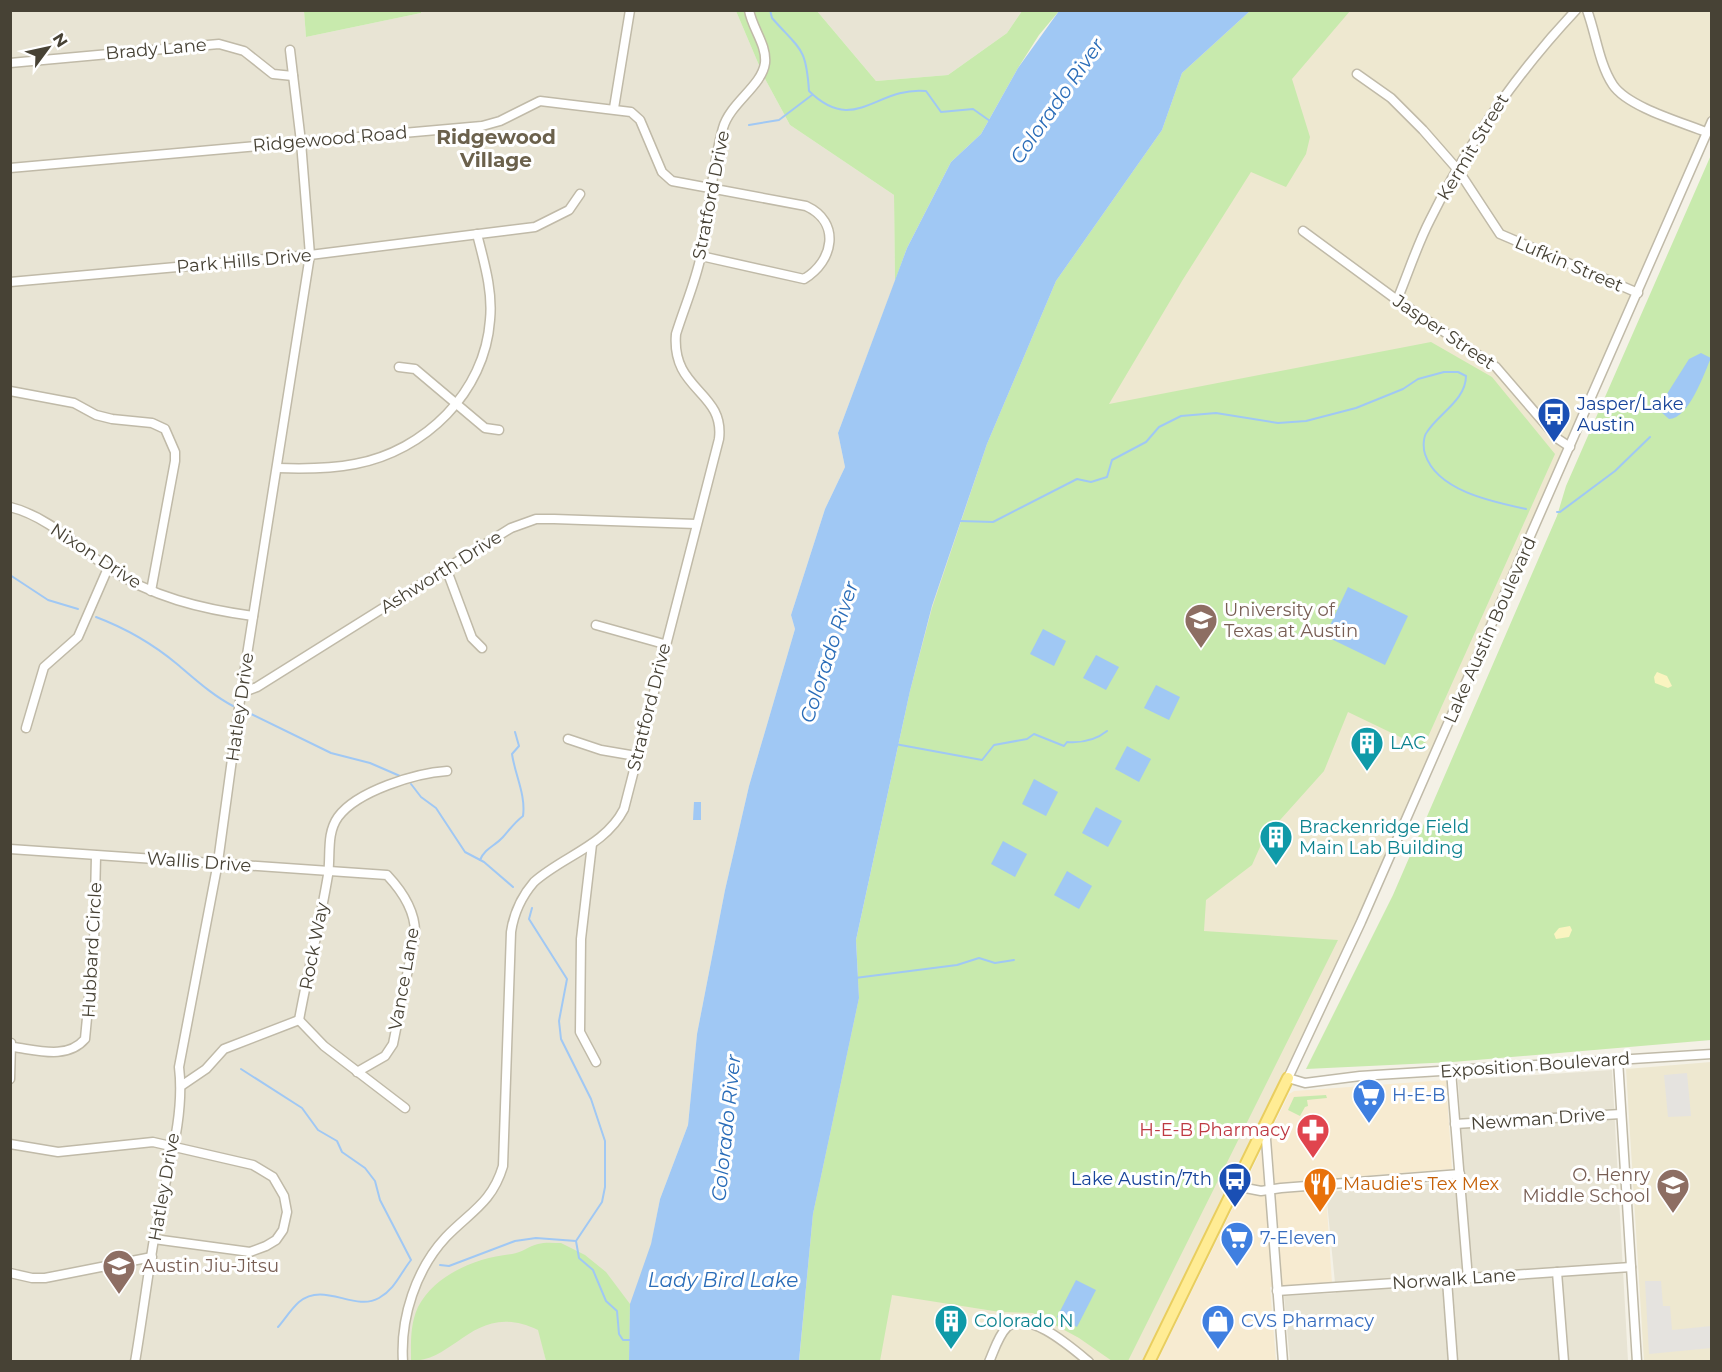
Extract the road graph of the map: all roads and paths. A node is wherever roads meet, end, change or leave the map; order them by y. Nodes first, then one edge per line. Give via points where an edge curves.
1 (630, 10) edge
2 (749, 10) edge
3 (1576, 10) edge
4 (1587, 10) edge
5 (290, 50) dead end
6 (10, 63) edge
7 (1357, 74) dead end
8 (293, 76) junction
9 (614, 108) junction
10 (1712, 121) edge
11 (1706, 132) junction
12 (301, 142) junction
13 (10, 168) edge
14 (1458, 170) junction
15 (709, 189) junction
16 (580, 194) dead end
17 (1303, 231) dead end
18 (477, 234) junction
19 (310, 255) junction
20 (701, 256) junction
21 (10, 282) edge
22 (1638, 293) junction
23 (1397, 300) junction
24 (399, 367) dead end
25 (10, 391) edge
26 (457, 404) junction
27 (499, 430) dead end
28 (1570, 447) junction
29 (277, 468) junction
30 (10, 507) edge
31 (696, 524) junction
32 (108, 568) junction
33 (446, 568) junction
34 (151, 591) junction
35 (254, 616) junction
36 (596, 625) dead end
37 (664, 644) junction
38 (482, 648) dead end
39 (241, 693) junction
40 (26, 728) dead end
41 (568, 739) dead end
42 (636, 756) junction
43 (447, 771) dead end
44 (592, 844) junction
45 (10, 849) edge
46 (96, 856) junction
47 (218, 862) junction
48 (328, 872) junction
49 (387, 875) joint
50 (299, 1020) junction
51 (11, 1044) edge
52 (1712, 1054) edge
53 (1618, 1060) junction
54 (596, 1062) dead end
55 (1451, 1071) junction
56 (357, 1072) junction
57 (1288, 1078) junction
58 (10, 1079) edge
59 (181, 1086) junction
60 (405, 1108) dead end
61 (1621, 1113) junction
62 (1265, 1123) junction
63 (1455, 1124) junction
64 (10, 1144) edge
65 (172, 1148) junction
66 (1460, 1174) junction
67 (1235, 1186) junction
68 (1269, 1189) junction
69 (154, 1239) junction
70 (152, 1257) junction
71 (1631, 1268) junction
72 (1557, 1272) junction
73 (10, 1273) edge
74 (1468, 1278) junction
75 (1447, 1280) junction
76 (1277, 1291) junction
77 (135, 1362) edge
78 (403, 1362) edge
79 (989, 1362) edge
80 (1089, 1362) edge
81 (1149, 1362) edge
82 (1283, 1362) edge
83 (1453, 1362) edge
84 (1564, 1362) edge
85 (1637, 1362) edge

1 - 9 street
2 - 15 street, Stratford Drive via 765,64 756,82 728,116
3 - 14 street, Kermit Street via 1512,84
4 - 11 street via 1606,71 1620,94
5 - 8 street, Hatley Drive
6 - 8 street, Brady Lane via 219,44 244,51 273,74
7 - 14 street, Lufkin Street via 1391,98
8 - 12 street, Hatley Drive
9 - 12 street, Ridgewood Road via 540,101 482,126
9 - 15 street, Ridgewood Road via 631,112 640,120 667,177
10 - 11 street, Lake Austin Boulevard
11 - 22 street, Lake Austin Boulevard
12 - 13 street, Ridgewood Road
12 - 19 street, Hatley Drive
14 - 22 street, Lufkin Street via 1500,234
14 - 23 street, Kermit Street via 1429,221
15 - 20 street, Stratford Drive
15 - 20 street, Ridgewood Road via 813,210 826,221 827,256 804,279
16 - 18 street, Park Hills Drive via 569,210 549,222
17 - 23 street, Jasper Street
18 - 19 street, Park Hills Drive
18 - 26 street via 490,289 491,319 487,346 475,378
19 - 21 street, Park Hills Drive
19 - 29 street, Hatley Drive
20 - 31 street, Stratford Drive via 675,346 680,369 709,402 719,421 719,439
22 - 28 street, Lake Austin Boulevard
23 - 28 street, Jasper Street via 1496,367
24 - 26 street via 415,369
25 - 34 street via 74,403 96,415 153,423 165,429 175,461
26 - 27 street via 485,428
26 - 29 street via 432,428 382,456 356,464
28 - 57 street, Lake Austin Boulevard
29 - 35 street, Hatley Drive
30 - 32 street, Nixon Drive via 33,515
31 - 33 street, Ashworth Drive via 536,519 492,538
31 - 37 street, Stratford Drive
32 - 34 street, Nixon Drive
32 - 40 street via 78,637 44,667
33 - 38 street via 472,638
33 - 39 street, Ashworth Drive via 257,687
34 - 35 street, Nixon Drive via 205,609
35 - 39 street, Hatley Drive
36 - 37 street
37 - 42 street, Stratford Drive
39 - 47 street, Hatley Drive
41 - 42 street
42 - 44 street, Stratford Drive via 624,809
43 - 48 street, Rock Way via 424,773 350,805 337,818 329,841
44 - 54 street via 581,939 580,1032
44 - 78 street, Stratford Drive via 541,876 526,891 515,912 511,932 503,1166 487,1201 447,1236 425,1264 406,1318
45 - 46 street, Wallis Drive
46 - 47 street, Wallis Drive
46 - 51 street, Hubbard Circle via 94,944 85,1039 78,1047 57,1053
47 - 48 street, Wallis Drive
47 - 59 street, Hatley Drive via 179,1067
48 - 49 street, Wallis Drive
48 - 50 street, Rock Way
49 - 56 street, Vance Lane via 412,911 415,935 393,1044 385,1056
50 - 56 street
50 - 59 street via 224,1049 198,1076
51 - 58 street
52 - 53 street, Exposition Boulevard
53 - 55 street, Exposition Boulevard
53 - 61 street
55 - 57 street, Exposition Boulevard via 1305,1083
55 - 63 street
56 - 60 street
57 - 62 main road, Lake Austin Boulevard
59 - 65 street, Hatley Drive
61 - 63 street, Newman Drive
61 - 71 street
62 - 67 main road, Lake Austin Boulevard
62 - 68 street
63 - 66 street
64 - 65 street via 58,1152 153,1142
65 - 69 street, Hatley Drive
65 - 69 street via 253,1165 273,1177 284,1196 287,1212 276,1240 250,1252
66 - 68 street
66 - 74 street
67 - 68 street
67 - 81 main road, Lake Austin Boulevard
68 - 76 street
69 - 70 street, Hatley Drive
70 - 73 street via 45,1278
70 - 77 street, Hatley Drive
71 - 72 street, Norwalk Lane
71 - 85 street
72 - 74 street, Norwalk Lane
72 - 84 street
74 - 75 street, Norwalk Lane
75 - 76 street, Norwalk Lane
75 - 83 street
76 - 82 street
79 - 80 street via 1001,1335 1018,1321 1031,1323 1063,1341

